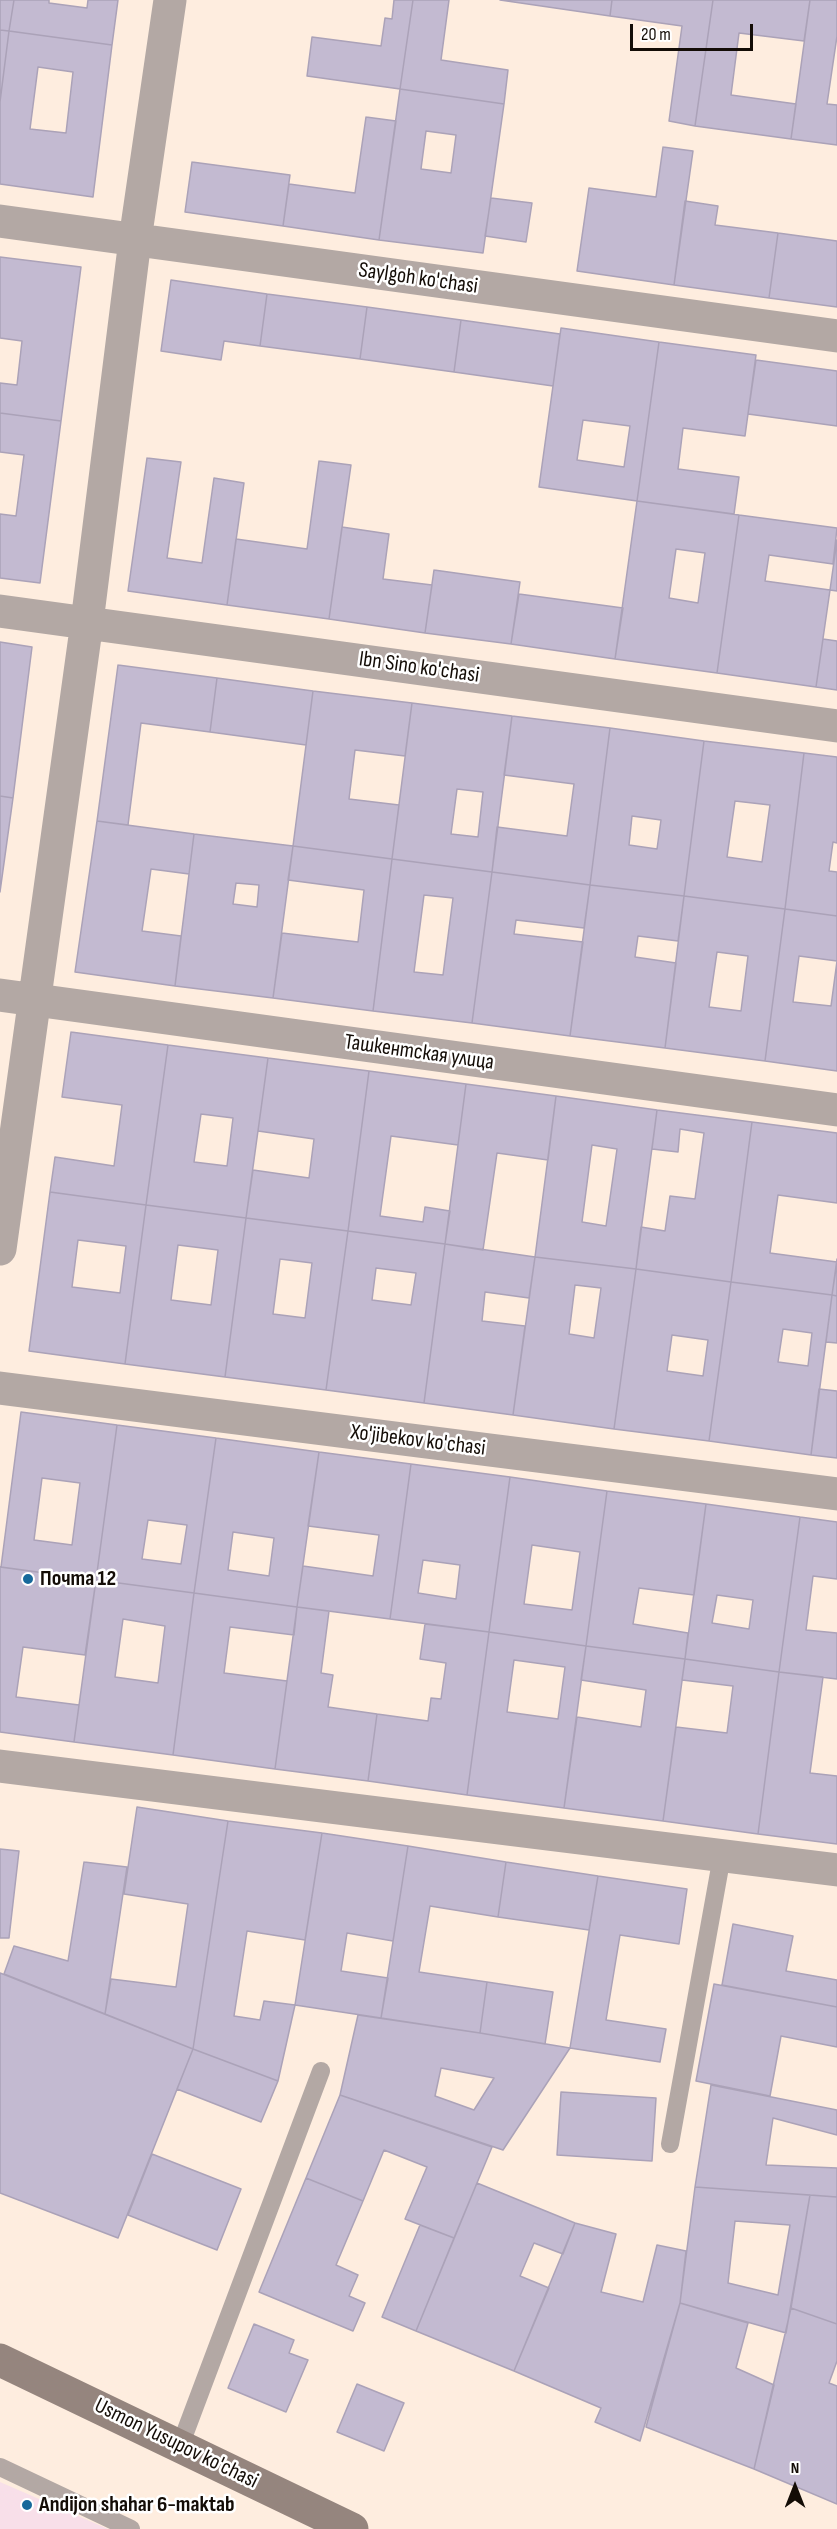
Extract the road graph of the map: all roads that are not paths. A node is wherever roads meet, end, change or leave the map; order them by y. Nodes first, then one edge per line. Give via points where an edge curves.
1 (170, 0) edge
2 (0, 221) edge
3 (135, 240) junction
4 (837, 336) edge
5 (0, 611) edge
6 (87, 622) junction
7 (837, 726) edge
8 (0, 995) edge
9 (33, 1000) junction
10 (837, 1110) edge
11 (0, 1249) edge
12 (0, 1388) edge
13 (837, 1494) edge
14 (0, 1766) edge
15 (722, 1856) junction
16 (837, 1870) edge
17 (321, 2071) dead end
18 (670, 2144) dead end
19 (0, 2360) edge
20 (180, 2446) junction
21 (0, 2467) edge
22 (131, 2529) edge
23 (352, 2529) edge

1 - 3 street
2 - 3 street, Saylgoh ko'chasi
3 - 4 street, Saylgoh ko'chasi
3 - 6 street
5 - 6 street, Ibn Sino ko'chasi
6 - 7 street, Ibn Sino ko'chasi
6 - 9 street
8 - 9 street, Ташкентская улица
9 - 10 street, Ташкентская улица
9 - 11 street
12 - 13 street, Xo'jibekov ko'chasi
14 - 15 street
15 - 16 street
15 - 18 lane
17 - 20 lane
19 - 20 main road, Usmon Yusupov ko'chasi
20 - 23 main road, Usmon Yusupov ko'chasi
21 - 22 lane

